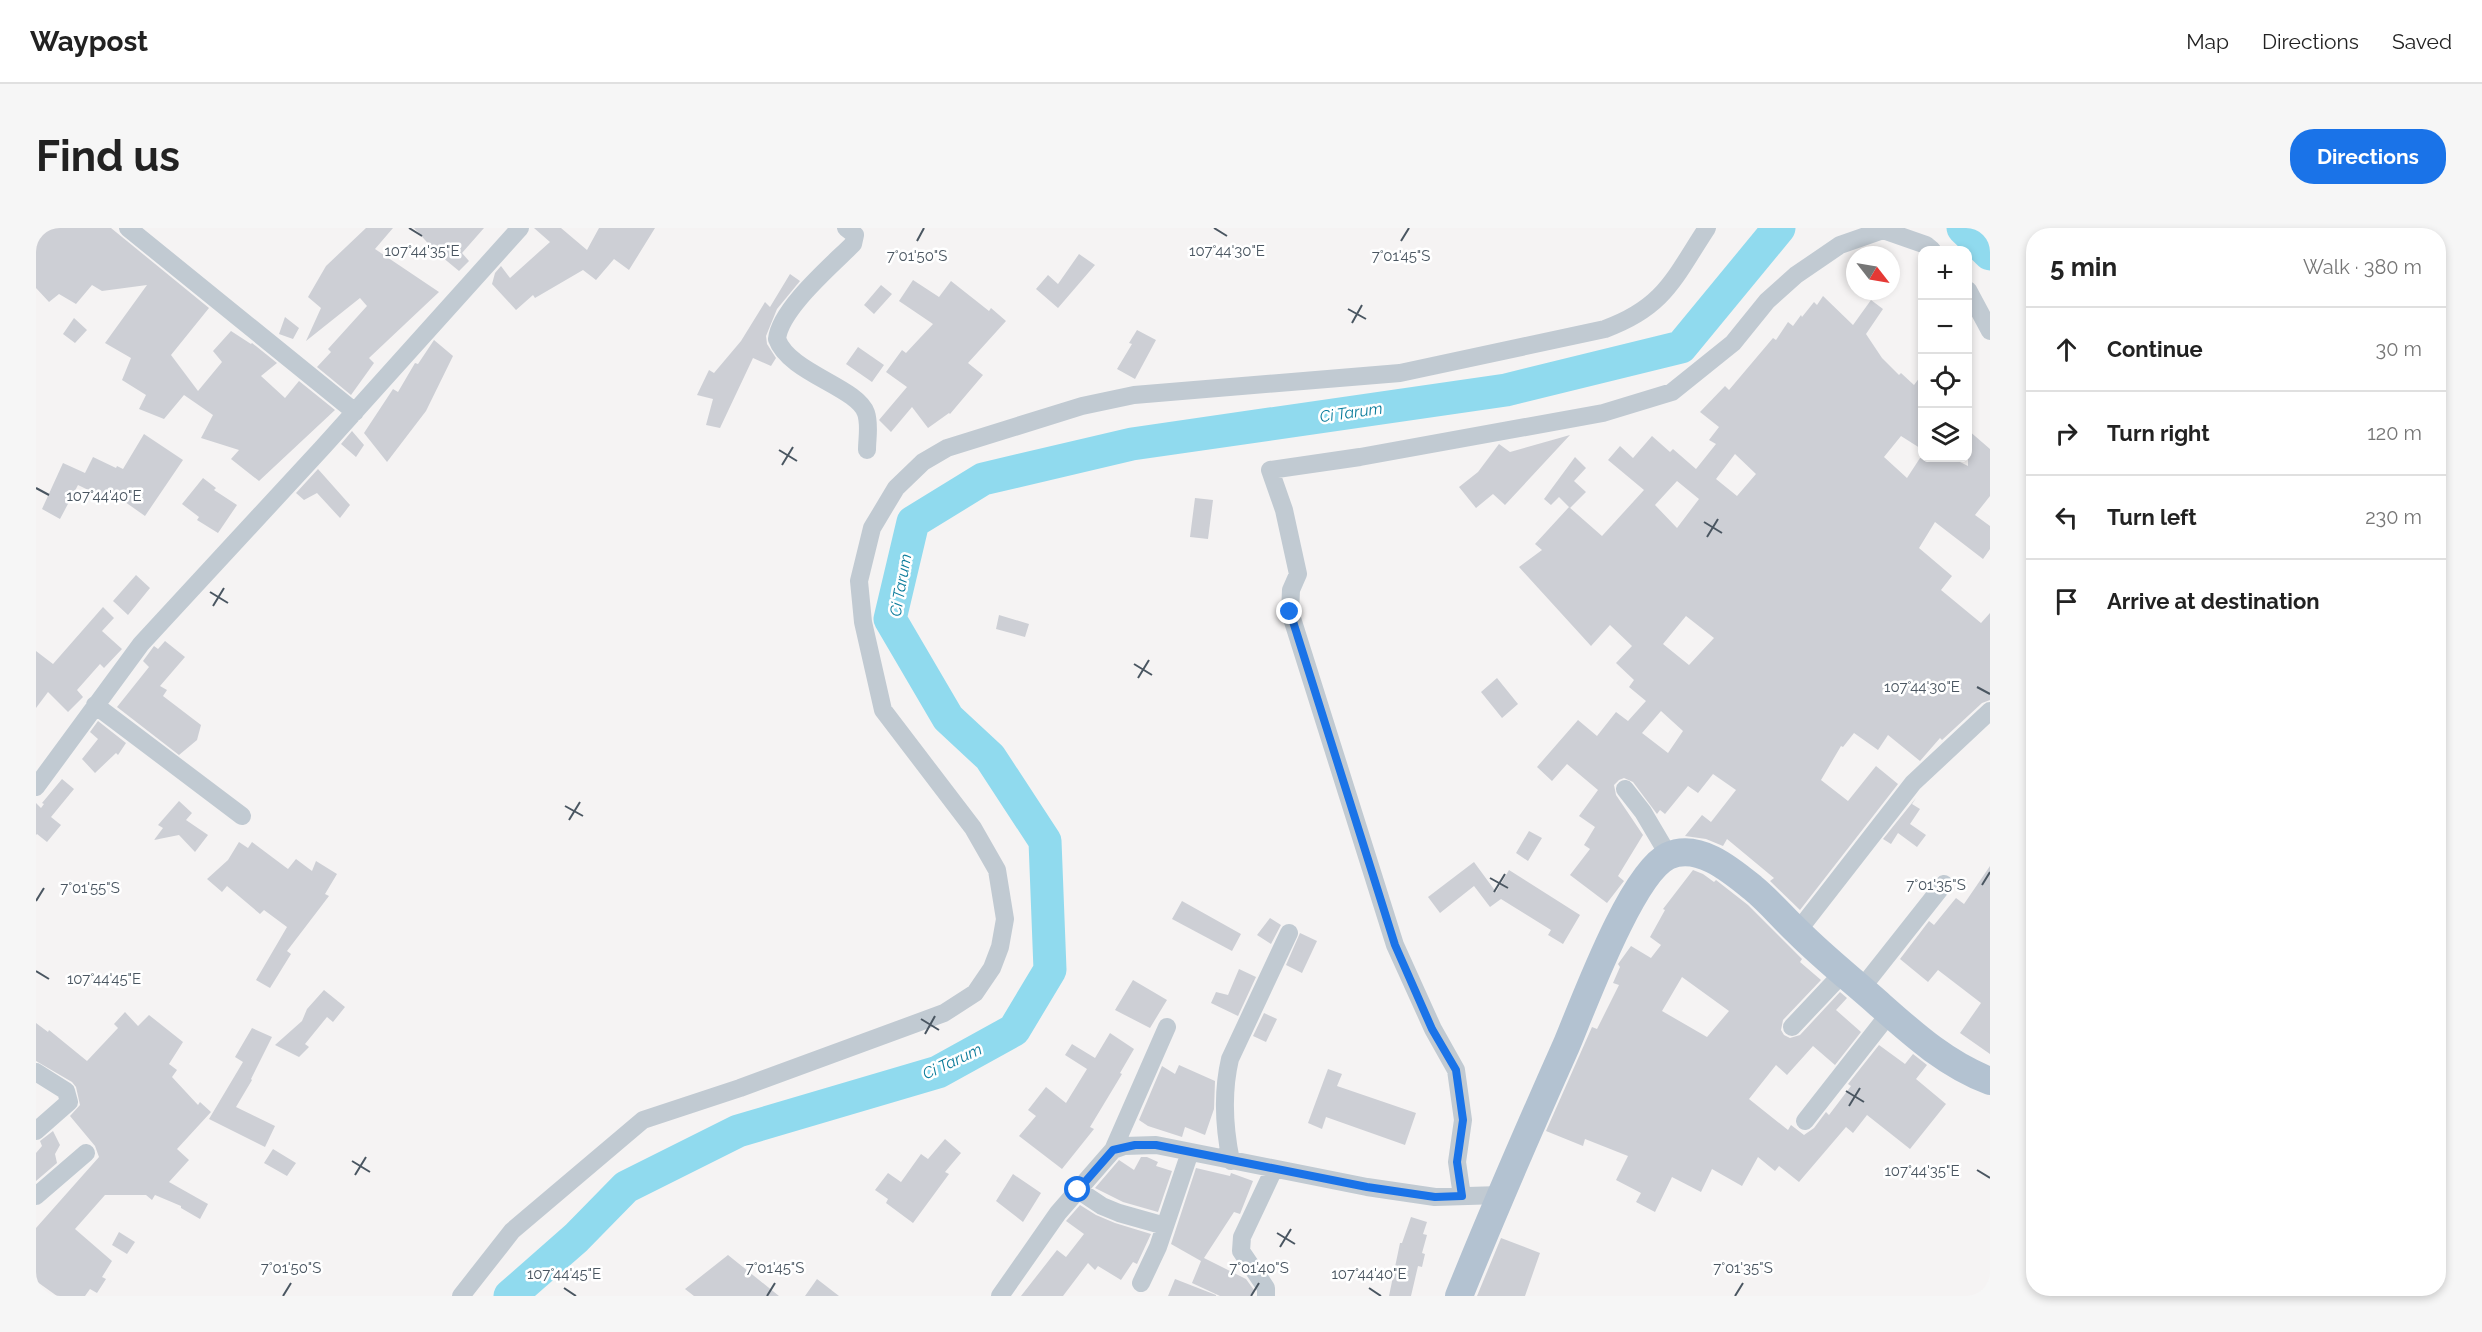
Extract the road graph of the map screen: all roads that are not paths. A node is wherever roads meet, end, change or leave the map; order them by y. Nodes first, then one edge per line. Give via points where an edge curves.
1 (128, 228) edge
2 (520, 228) edge
3 (846, 228) edge
4 (1707, 228) edge
5 (1927, 246) edge
6 (1972, 297) edge
7 (1990, 331) edge
8 (355, 412) junction
9 (867, 450) dead end
10 (95, 705) junction
11 (1990, 711) edge
12 (36, 787) edge
13 (1625, 789) dead end
14 (242, 816) dead end
15 (1669, 856) junction
16 (1944, 884) dead end
17 (1797, 932) junction
18 (1289, 933) dead end
19 (1852, 981) junction
20 (1889, 1014) junction
21 (1167, 1027) dead end
22 (1792, 1027) dead end
23 (36, 1072) edge
24 (1990, 1081) edge
25 (1805, 1121) dead end
26 (36, 1131) edge
27 (1113, 1150) junction
28 (1190, 1152) junction
29 (86, 1153) dead end
30 (1231, 1161) junction
31 (1274, 1169) junction
32 (1078, 1190) junction
33 (1500, 1195) junction
34 (36, 1196) edge
35 (1462, 1196) junction
36 (1166, 1226) junction
37 (1141, 1283) dead end
38 (461, 1296) edge
39 (1000, 1296) edge
40 (1266, 1296) edge
41 (1459, 1296) edge

1 - 8 street
2 - 8 street
3 - 9 street via 855,235 854,244 782,320 777,339 784,354 865,410
4 - 38 street via 1659,300 1629,320 1605,329 1400,373 1134,395 1082,406 946,448 923,462 896,488 872,528 859,581 863,622 883,710 973,828 997,870 1005,919 992,968 975,993 944,1013 643,1120 512,1231
5 - 35 street via 1883,230 1840,245 1796,275 1767,301 1733,343 1672,392 1603,412 1270,470 1284,510 1298,574 1291,590 1290,612 1395,945 1432,1029 1456,1070 1463,1120 1457,1162
6 - 7 street
8 - 10 street via 141,644
10 - 12 street
10 - 14 street
11 - 17 street via 1913,783
13 - 15 street
15 - 17 main road via 1690,853 1709,858 1755,889
15 - 33 main road via 1660,861 1633,897 1598,967
16 - 19 street
17 - 19 main road
18 - 30 street via 1230,1059 1225,1104
19 - 20 main road
19 - 22 street
20 - 24 main road via 1963,1071
20 - 25 street
21 - 27 street
23 - 26 street via 69,1097 66,1107
27 - 28 street via 1156,1145
27 - 32 street
28 - 30 street
28 - 36 street
29 - 34 street
30 - 31 street
31 - 35 street via 1435,1197
31 - 40 street via 1241,1245 1241,1251 1266,1287
32 - 36 street via 1119,1213
32 - 39 street
33 - 35 street
33 - 41 main road
36 - 37 street

